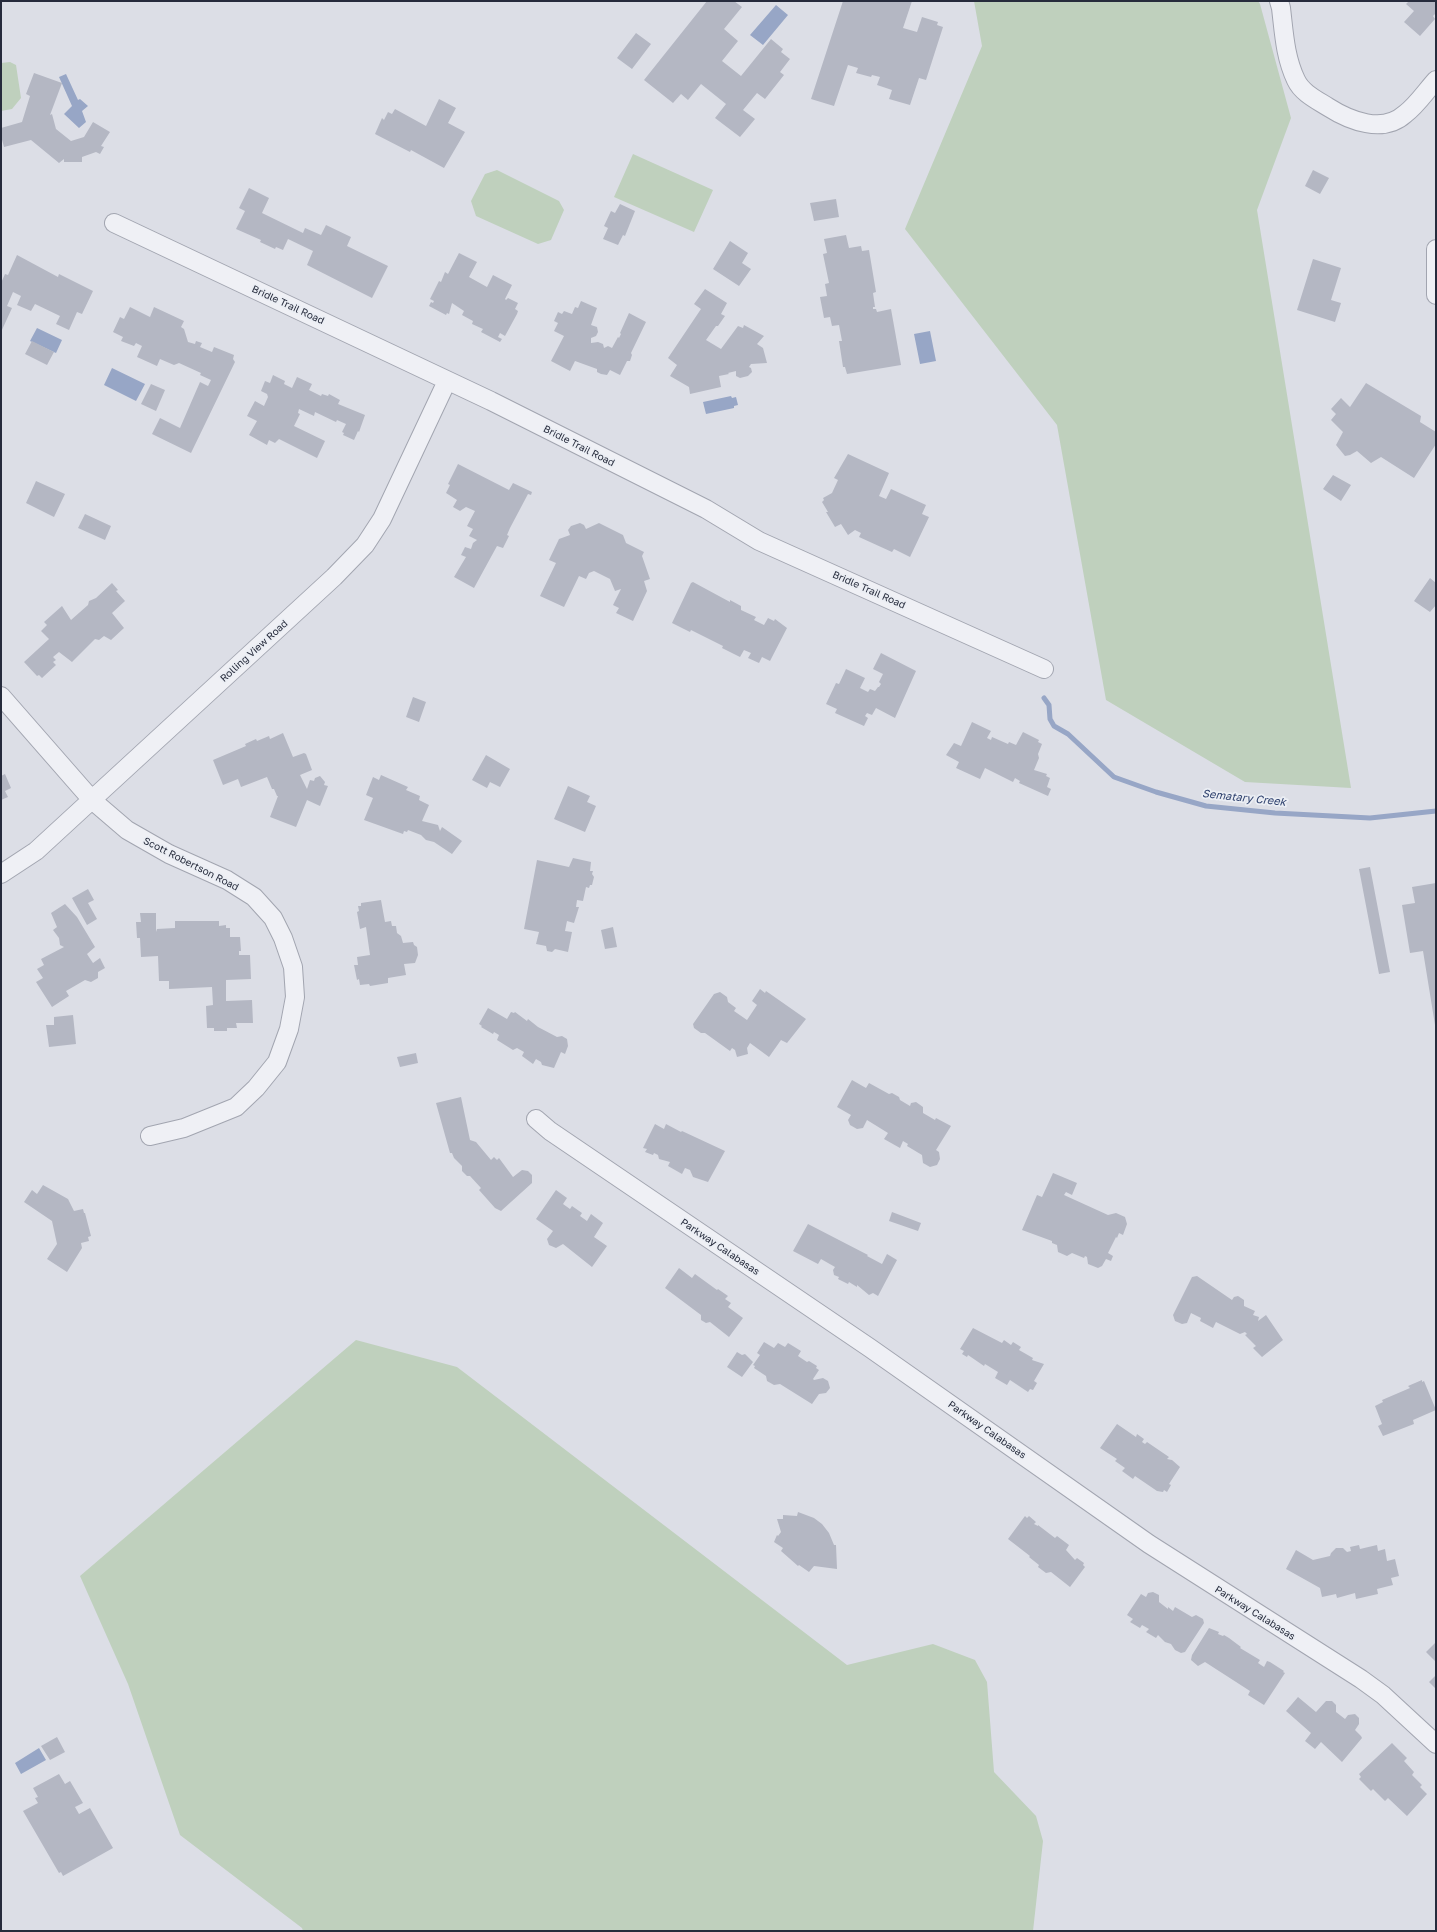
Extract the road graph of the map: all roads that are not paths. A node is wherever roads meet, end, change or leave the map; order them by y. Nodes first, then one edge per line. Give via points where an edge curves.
1 (1279, 1) edge
2 (1436, 80) edge
3 (114, 223) dead end
4 (1436, 249) edge
5 (1436, 295) edge
6 (447, 381) junction
7 (1044, 669) dead end
8 (1, 696) edge
9 (92, 800) junction
10 (1, 874) edge
11 (536, 1119) dead end
12 (150, 1136) dead end
13 (1436, 1744) edge

1 - 2 street via 1288,60 1297,82 1310,96 1346,118 1365,123 1387,123 1405,115
3 - 6 street, Bridle Trail Road
4 - 5 street
6 - 7 street, Bridle Trail Road via 706,509 759,541
6 - 9 street, Rolling View Road via 382,519 365,545 334,577
8 - 9 street, Scott Robertson Road
9 - 10 street, Rolling View Road via 36,851
9 - 12 street, Scott Robertson Road via 127,830 169,854 227,880 254,898 273,918 293,967 295,997 289,1029 277,1062 256,1088 236,1107 184,1128
11 - 13 street, Parkway Calabasas via 870,1348 1149,1544 1361,1679 1383,1695

